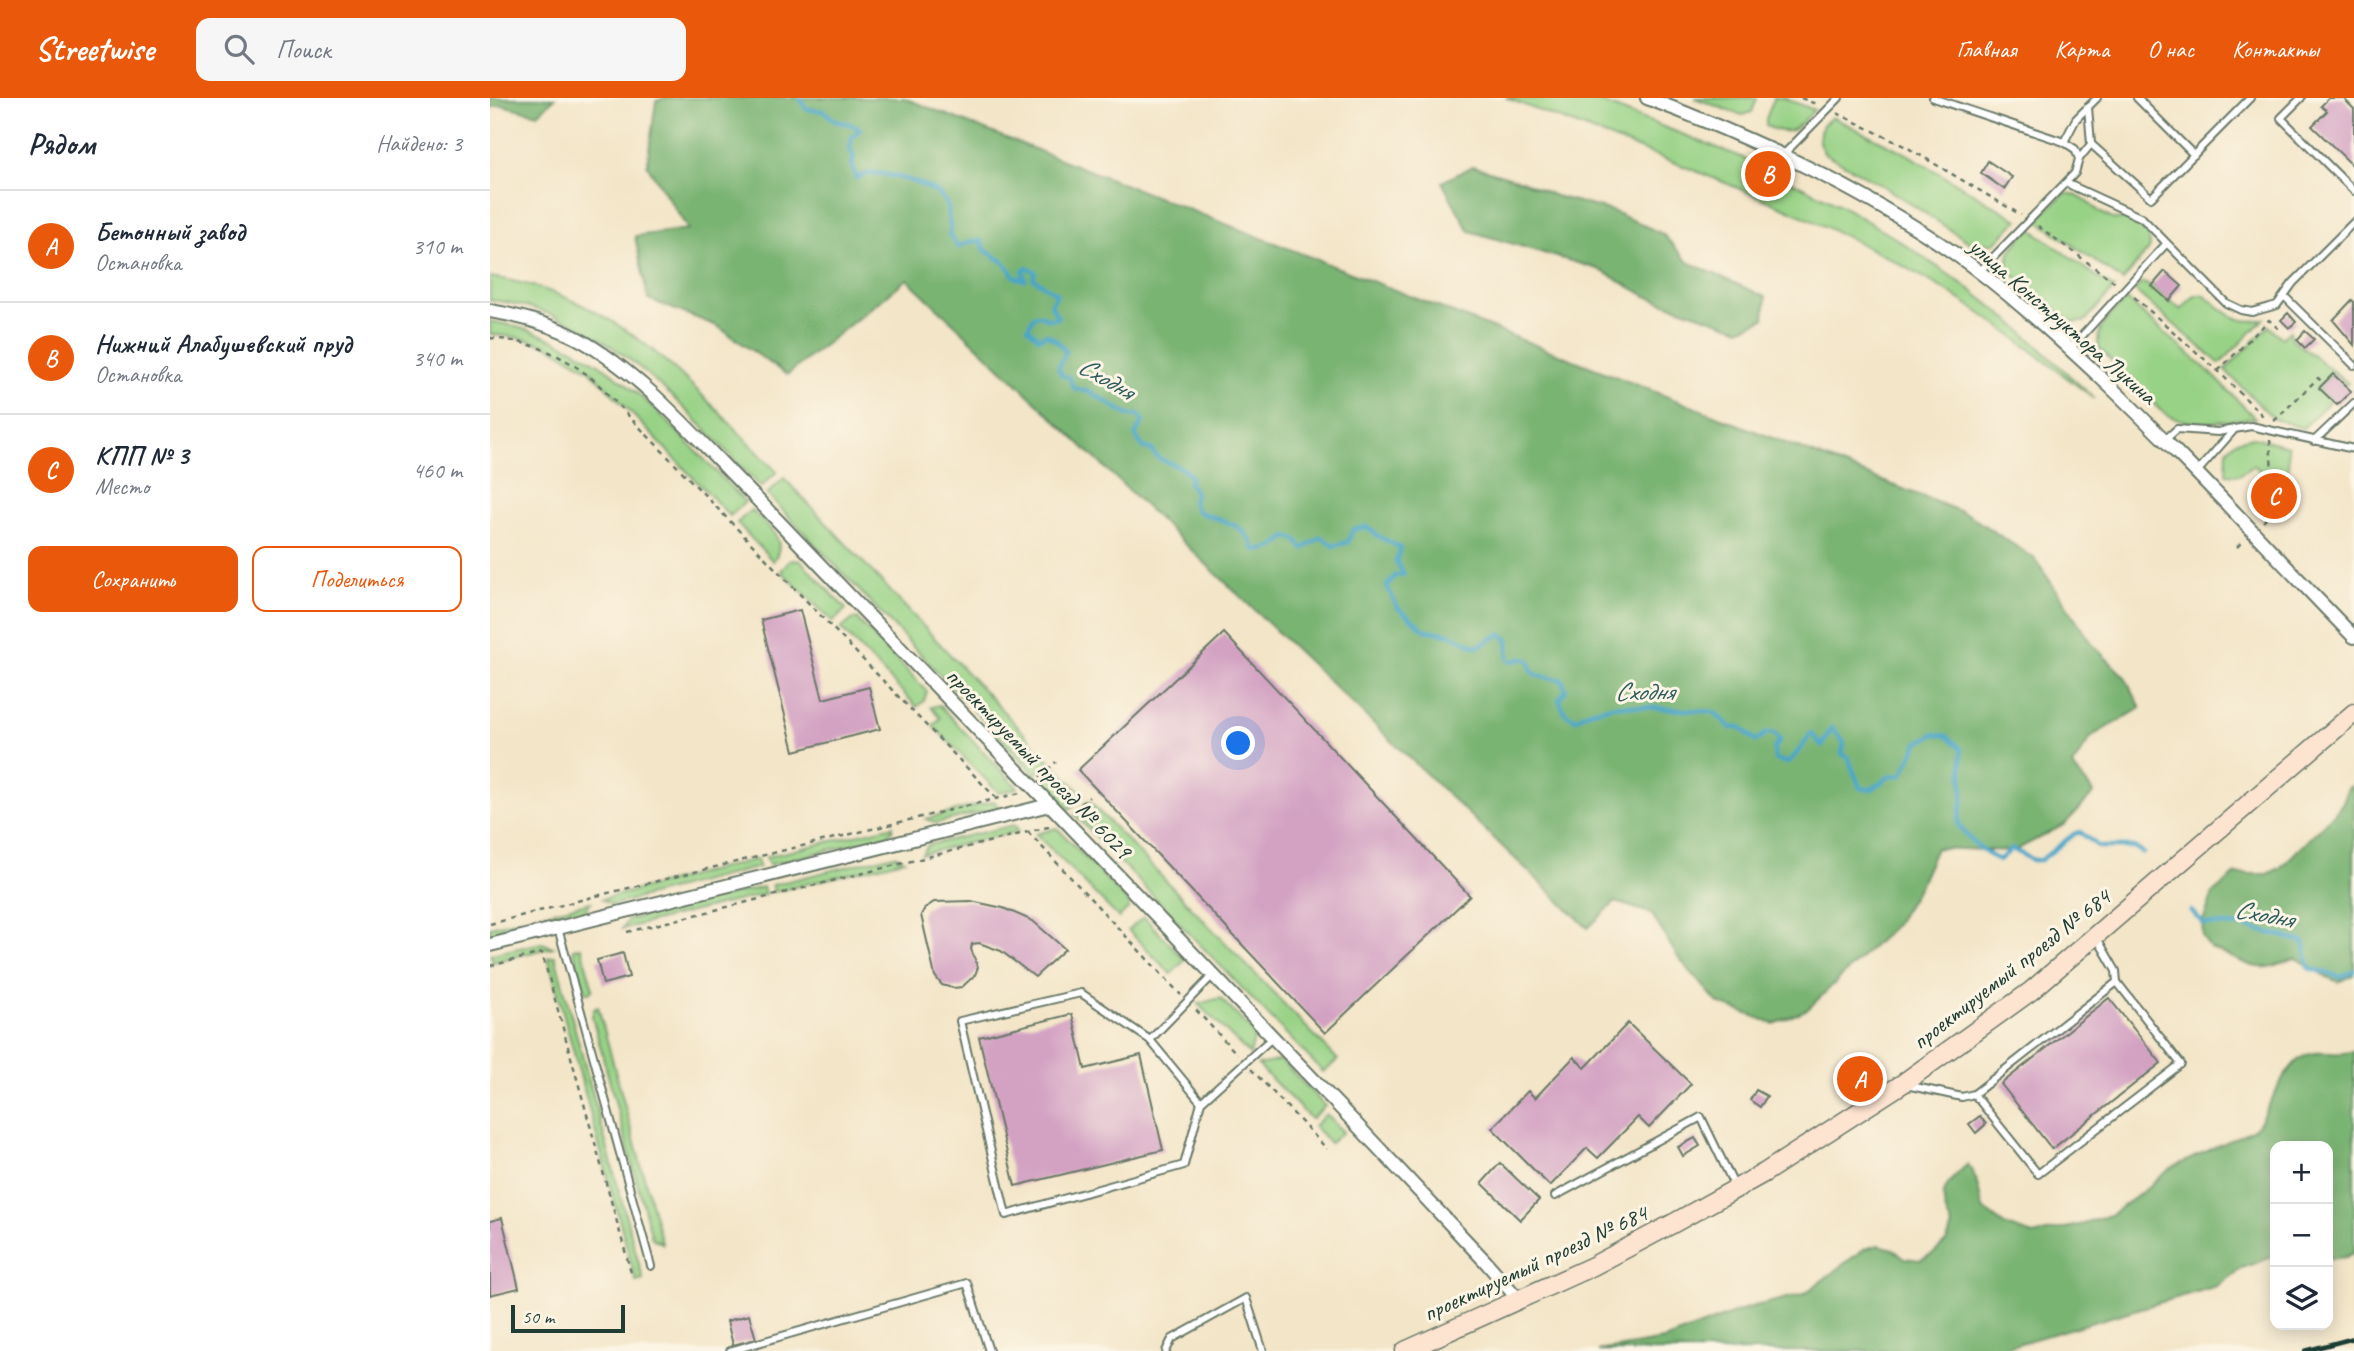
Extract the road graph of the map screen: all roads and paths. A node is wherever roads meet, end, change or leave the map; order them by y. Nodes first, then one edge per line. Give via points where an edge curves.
1 (1647, 98) edge
2 (1801, 98) edge
3 (1839, 98) edge
4 (1933, 98) edge
5 (2097, 98) edge
6 (2137, 98) edge
7 (2250, 98) edge
8 (2301, 98) edge
9 (2088, 107) junction
10 (1828, 109) junction
11 (2064, 142) junction
12 (2091, 144) junction
13 (1784, 154) junction
14 (2194, 155) junction
15 (2079, 159) junction
16 (2066, 183) junction
17 (2354, 191) edge
18 (2029, 220) junction
19 (2354, 222) edge
20 (2166, 244) junction
21 (1979, 272) junction
22 (2124, 289) junction
23 (2284, 296) junction
24 (490, 311) edge
25 (2282, 332) dead end
26 (490, 338) edge
27 (2070, 349) junction
28 (2354, 365) edge
29 (2218, 371) junction
30 (2323, 383) dead end
31 (2354, 403) edge
32 (2235, 430) junction
33 (2166, 439) junction
34 (2270, 440) dead end
35 (2314, 440) junction
36 (2354, 450) edge
37 (2197, 472) junction
38 (2274, 501) dead end
39 (2354, 637) edge
40 (2354, 713) edge
41 (1056, 762) dead end
42 (1038, 779) dead end
43 (1021, 793) dead end
44 (1089, 797) dead end
45 (996, 798) junction
46 (1049, 804) junction
47 (1070, 813) dead end
48 (1056, 825) dead end
49 (1028, 832) junction
50 (490, 924) edge
51 (558, 926) junction
52 (627, 932) dead end
53 (2096, 936) junction
54 (490, 945) edge
55 (490, 967) edge
56 (1213, 975) junction
57 (2117, 982) junction
58 (1188, 1002) junction
59 (1273, 1037) junction
60 (1150, 1040) junction
61 (1245, 1062) junction
62 (1902, 1084) junction
63 (1974, 1094) junction
64 (1200, 1102) junction
65 (1327, 1149) dead end
66 (1737, 1189) junction
67 (1555, 1196) dead end
68 (651, 1266) dead end
69 (632, 1276) dead end
70 (1519, 1300) junction
71 (730, 1351) edge
72 (989, 1351) edge
73 (1166, 1351) edge
74 (1263, 1351) edge
75 (1405, 1351) edge

1 - 13 street, улица Конструктора Лукина
2 - 10 path
3 - 10 lane
4 - 11 lane
5 - 9 lane
6 - 14 lane
7 - 14 lane
8 - 17 lane via 2281,118
9 - 11 lane
9 - 12 lane
10 - 13 lane
10 - 18 path via 1908,148
11 - 15 lane via 2076,149
12 - 14 lane via 2151,198
12 - 15 lane
13 - 21 street, улица Конструктора Лукина via 1905,221
15 - 16 lane
16 - 18 lane
16 - 20 lane via 2142,218
18 - 21 lane
18 - 22 path
19 - 23 lane
20 - 22 lane
20 - 23 lane via 2232,307 2252,312 2270,309
21 - 27 street, улица Конструктора Лукина
22 - 27 lane
22 - 29 path
23 - 28 lane
24 - 46 street, проектируемый проезд № 6029 via 575,337 626,371 756,498
25 - 29 path via 2269,320
26 - 45 path via 542,348 597,383
27 - 33 street, улица Конструктора Лукина
29 - 30 path via 2274,422 2318,378
31 - 35 lane
32 - 33 lane via 2177,429
32 - 35 lane via 2251,426
32 - 37 lane
33 - 37 street, улица Конструктора Лукина
34 - 38 path via 2273,488 2267,493
35 - 36 lane
37 - 39 street, улица Конструктора Лукина
40 - 53 street, проектируемый проезд № 684
41 - 42 path
43 - 45 path
44 - 47 path
45 - 50 path
46 - 51 street
46 - 56 street, проектируемый проезд № 6029
48 - 49 path
49 - 52 path
49 - 58 path
51 - 54 street
51 - 68 lane
53 - 57 lane via 2116,971
53 - 62 street, проектируемый проезд № 684 via 2007,1010
55 - 69 path via 541,953
56 - 58 lane
56 - 59 street, проектируемый проезд № 6029
57 - 63 lane
57 - 63 lane via 2181,1064 2038,1174
58 - 60 lane
58 - 61 path
59 - 61 lane
59 - 70 street, проектируемый проезд № 6029
60 - 64 lane
60 - 64 lane via 1080,993 960,1021 1006,1215 1184,1165
61 - 64 lane
61 - 65 path
62 - 63 lane via 1962,1097
62 - 66 street, проектируемый проезд № 684
66 - 67 lane via 1701,1117
66 - 70 street, проектируемый проезд № 684
70 - 75 street, проектируемый проезд № 684
71 - 72 lane via 967,1283
73 - 74 lane via 1172,1339 1247,1298

